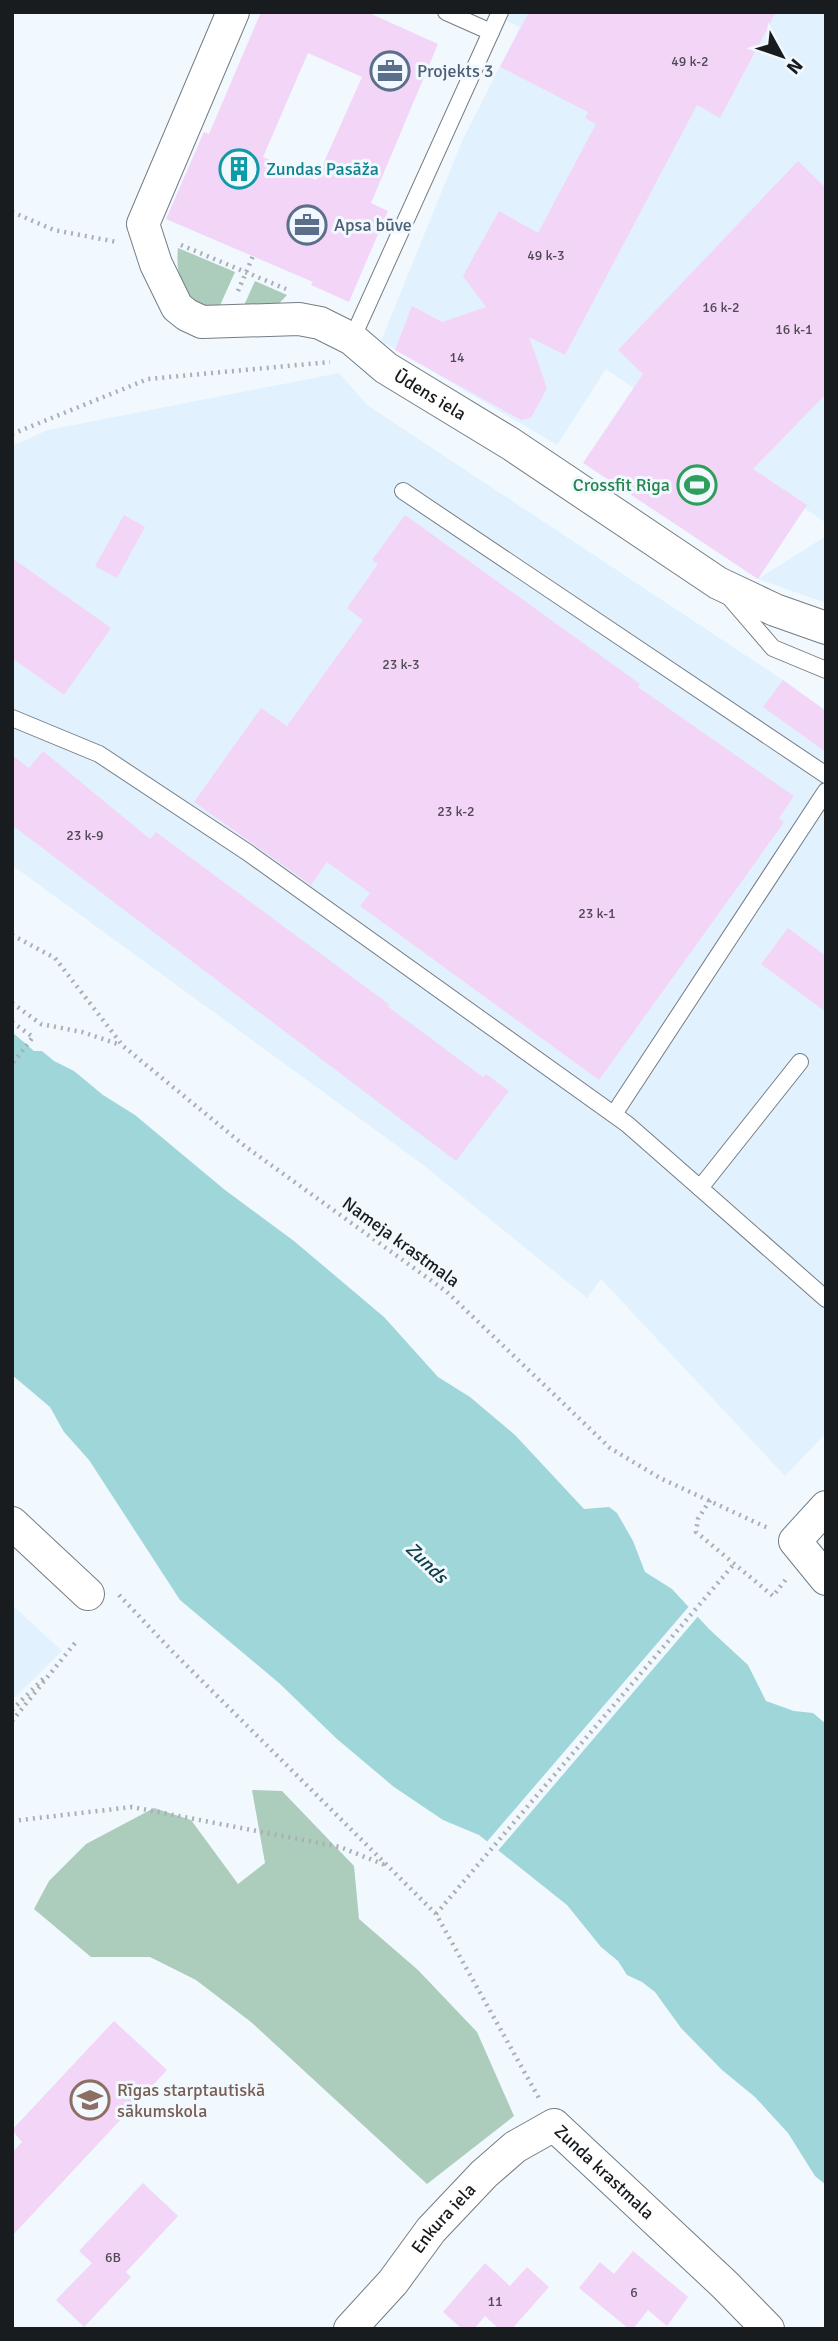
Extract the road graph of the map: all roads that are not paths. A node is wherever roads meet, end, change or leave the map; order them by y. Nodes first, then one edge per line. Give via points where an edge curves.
1 (233, 12) edge
2 (446, 12) edge
3 (500, 12) edge
4 (491, 32) junction
5 (352, 338) junction
6 (403, 491) dead end
7 (718, 583) junction
8 (826, 628) edge
9 (826, 670) edge
10 (12, 718) edge
11 (826, 775) edge
12 (826, 791) edge
13 (800, 1062) dead end
14 (614, 1114) junction
15 (700, 1188) junction
16 (826, 1299) edge
17 (826, 1507) edge
18 (12, 1523) edge
19 (826, 1578) edge
20 (102, 1592) road end
21 (554, 2125) joint
22 (351, 2329) edge
23 (768, 2329) edge

1 - 5 street, Ūdens iela via 143,224 156,264 177,307 202,322 299,319
2 - 4 lane
3 - 4 lane
4 - 5 lane
5 - 7 street, Ūdens iela via 386,368 511,443
6 - 11 lane
7 - 8 street, Ūdens iela
7 - 9 lane via 772,648
10 - 14 lane via 99,754 247,852
12 - 14 lane
13 - 15 lane
14 - 15 lane
15 - 16 lane
17 - 19 street via 795,1541
18 - 20 street
21 - 22 street, Enkura iela via 515,2147 484,2174 431,2230
21 - 23 street, Zunda krastmala

